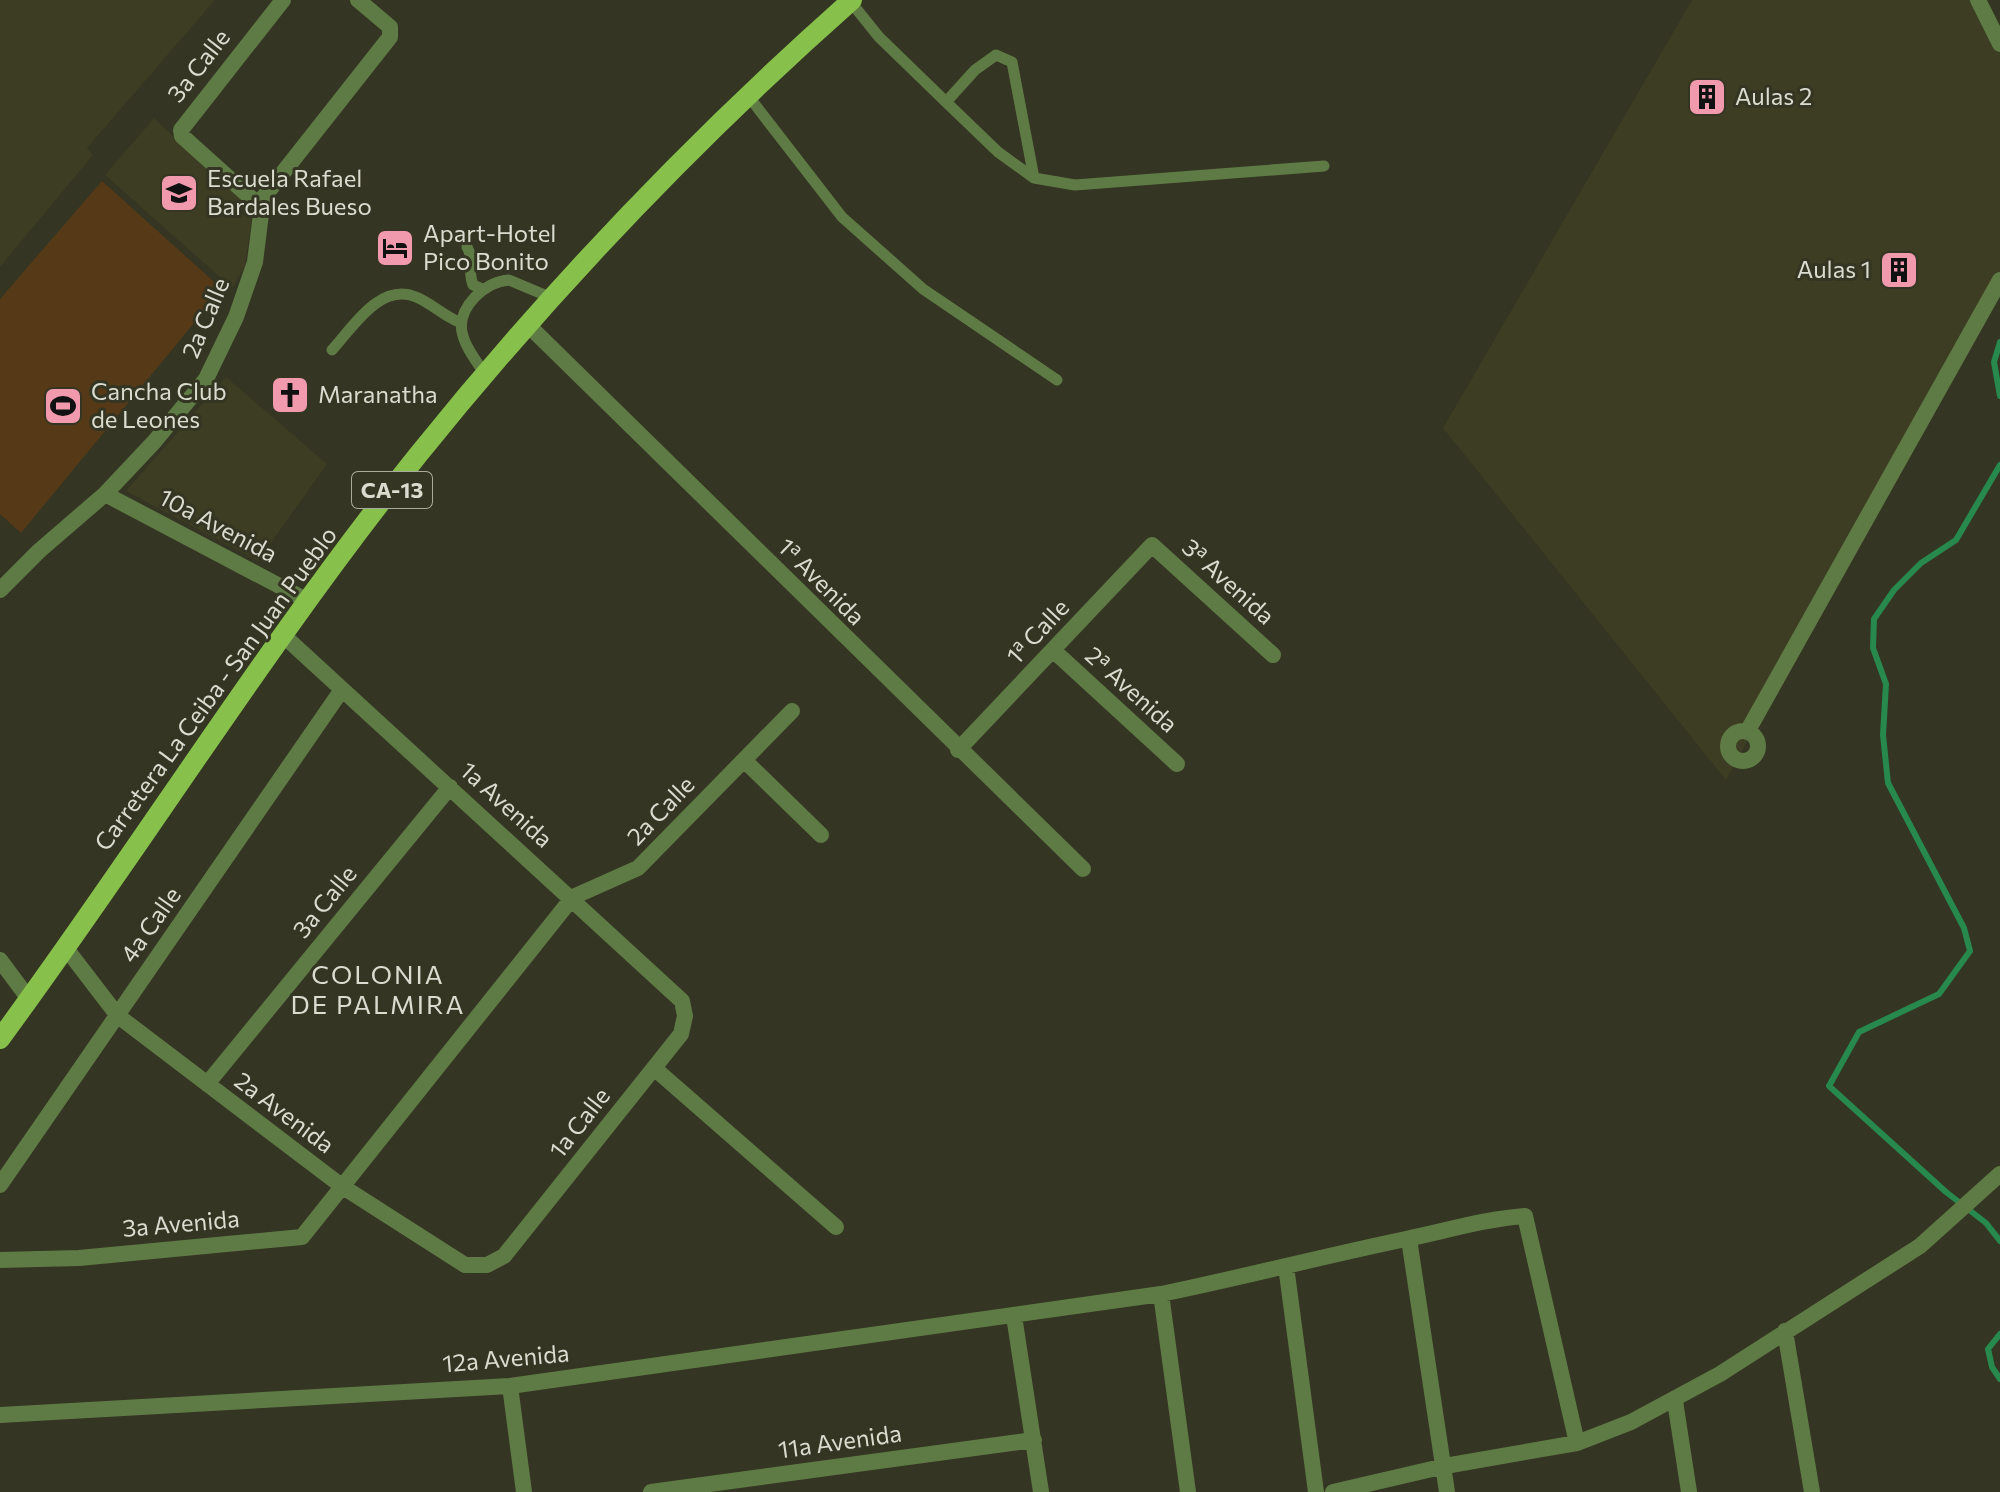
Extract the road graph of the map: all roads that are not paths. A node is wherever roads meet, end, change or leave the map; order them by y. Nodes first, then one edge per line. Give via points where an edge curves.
1 (283, 0) edge
2 (358, 0) edge
3 (1978, 0) edge
4 (851, 1) edge
5 (2000, 44) edge
6 (746, 93) junction
7 (946, 102) junction
8 (1324, 166) dead end
9 (1034, 178) junction
10 (262, 208) junction
11 (467, 247) dead end
12 (2000, 280) edge
13 (483, 289) junction
14 (552, 298) junction
15 (459, 322) junction
16 (529, 326) junction
17 (332, 350) dead end
18 (486, 376) junction
19 (1057, 380) dead end
20 (105, 494) junction
21 (1152, 545) joint
22 (0, 590) edge
23 (308, 601) junction
24 (284, 636) junction
25 (1054, 651) junction
26 (1273, 655) dead end
27 (341, 691) junction
28 (792, 711) dead end
29 (1747, 732) dead end
30 (958, 750) junction
31 (744, 760) junction
32 (1177, 764) dead end
33 (450, 787) junction
34 (821, 835) dead end
35 (1083, 869) dead end
36 (573, 897) junction
37 (65, 947) junction
38 (0, 960) edge
39 (29, 999) junction
40 (118, 1016) junction
41 (685, 1016) joint
42 (0, 1039) edge
43 (654, 1068) junction
44 (207, 1084) junction
45 (2000, 1174) edge
46 (0, 1185) edge
47 (343, 1187) junction
48 (836, 1227) dead end
49 (1409, 1239) junction
50 (504, 1256) joint
51 (0, 1260) edge
52 (1286, 1266) junction
53 (1161, 1294) junction
54 (1014, 1316) junction
55 (1785, 1331) junction
56 (510, 1386) junction
57 (1675, 1401) junction
58 (0, 1415) edge
59 (1034, 1440) junction
60 (1577, 1443) junction
61 (1445, 1466) junction
62 (524, 1492) edge
63 (651, 1492) edge
64 (1041, 1492) edge
65 (1188, 1492) edge
66 (1316, 1492) edge
67 (1333, 1492) edge
68 (1447, 1492) edge
69 (1689, 1492) edge
70 (1812, 1492) edge

1 - 10 street, 3a Calle via 183,124 182,136
2 - 10 street, 2a Calle via 390,27 390,37 263,198
3 - 5 street
4 - 6 main road, Carretera La Ceiba - San Juan Pueblo / CA-13
4 - 7 lane via 879,37
6 - 14 main road, Carretera La Ceiba - San Juan Pueblo / CA-13
6 - 19 lane via 842,217 923,289
7 - 9 lane
7 - 9 lane via 996,55 1012,62
8 - 9 lane via 1075,185
10 - 20 street, 2a Calle via 246,290 206,379
11 - 13 lane via 473,258 470,278
12 - 29 street
13 - 14 lane via 509,280
13 - 15 lane
14 - 16 main road, Carretera La Ceiba - San Juan Pueblo / CA-13
15 - 17 lane via 415,297 393,293 376,303
15 - 18 lane via 462,340
16 - 18 main road, Carretera La Ceiba - San Juan Pueblo / CA-13
16 - 30 street, 1ª Avenida
18 - 23 main road, Carretera La Ceiba - San Juan Pueblo / CA-13 via 418,455
20 - 22 street, 2a Calle
20 - 23 street, 10a Avenida
21 - 25 street, 1ª Calle
21 - 26 street, 3ª Avenida
23 - 24 main road, Carretera La Ceiba - San Juan Pueblo / CA-13
24 - 27 street, 1a Avenida
24 - 37 main road, Carretera La Ceiba - San Juan Pueblo / CA-13
25 - 30 street, 1ª Calle
25 - 32 street, 2ª Avenida
27 - 33 street, 1a Avenida
27 - 40 street, 4a Calle
28 - 31 street, 2a Calle
30 - 35 street, 1ª Avenida
31 - 34 street
31 - 36 street, 2a Calle via 638,868
33 - 36 street, 1a Avenida
33 - 44 street, 3a Calle
36 - 41 street, 1a Avenida via 682,1001
36 - 47 street, 2a Calle
37 - 39 main road, Carretera La Ceiba - San Juan Pueblo / CA-13
37 - 40 street, 2a Avenida
38 - 39 street
39 - 42 main road, Carretera La Ceiba - San Juan Pueblo / CA-13
40 - 44 street, 2a Avenida
40 - 46 street, 4a Calle
41 - 43 street, 1a Calle via 681,1034
43 - 48 street
43 - 50 street, 1a Calle
44 - 47 street, 2a Avenida
45 - 55 street via 1942,1230
47 - 50 street, 2a Avenida via 465,1265 487,1265
47 - 51 street, 3a Avenida via 302,1237 79,1258
49 - 52 street, 12a Avenida
49 - 60 street, 12a Avenida via 1488,1219 1525,1216
49 - 61 street
52 - 53 street, 12a Avenida
52 - 66 street
53 - 54 street, 12a Avenida
53 - 65 street
54 - 56 street, 12a Avenida
54 - 59 street
55 - 57 street
55 - 70 street
56 - 58 street, 12a Avenida
56 - 62 street
57 - 60 street
57 - 69 street
59 - 63 street, 11a Avenida
59 - 64 street
60 - 61 street
61 - 67 street
61 - 68 street

